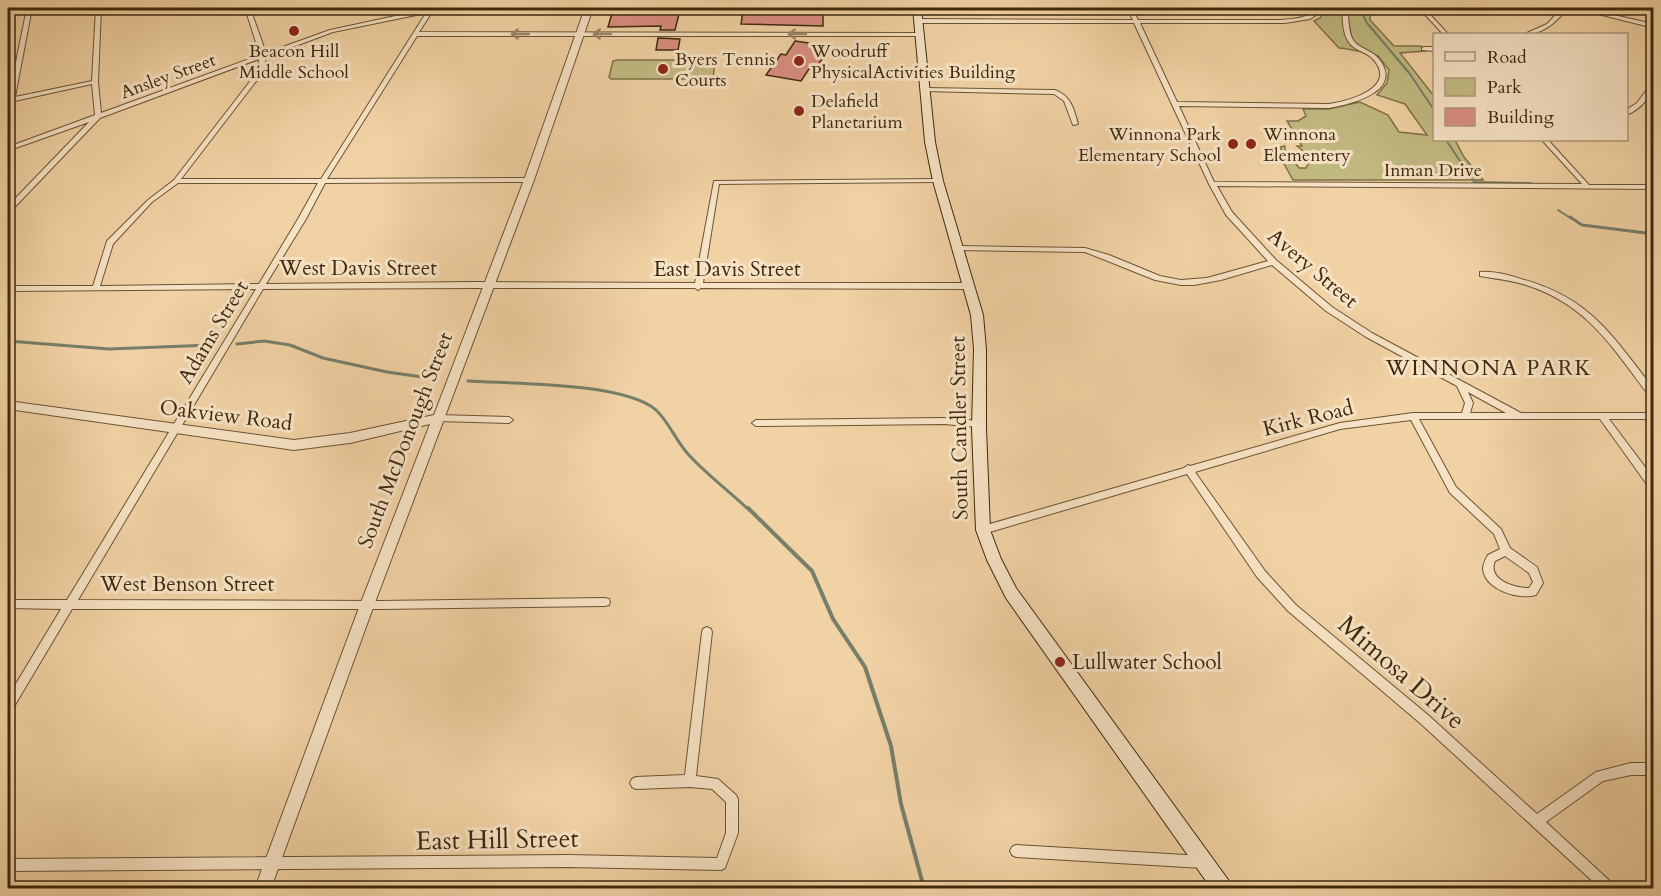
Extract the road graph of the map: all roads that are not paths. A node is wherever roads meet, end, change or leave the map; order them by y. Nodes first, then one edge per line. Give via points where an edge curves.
1 (29, 8) edge
2 (99, 8) edge
3 (248, 8) edge
4 (443, 8) edge
5 (589, 8) edge
6 (917, 8) edge
7 (1130, 8) edge
8 (1321, 8) edge
9 (1344, 8) edge
10 (1421, 8) edge
11 (1565, 8) edge
12 (1577, 8) edge
13 (432, 9) edge
14 (1137, 22) junction
15 (1653, 26) edge
16 (918, 28) junction
17 (1445, 33) edge
18 (1531, 33) edge
19 (417, 34) junction
20 (579, 34) junction
21 (1424, 49) dead end
22 (1433, 49) edge
23 (264, 57) junction
24 (95, 82) junction
25 (1653, 82) edge
26 (925, 90) junction
27 (10, 99) edge
28 (1175, 104) junction
29 (1628, 112) edge
30 (98, 116) junction
31 (1075, 124) dead end
32 (1546, 141) edge
33 (8, 149) edge
34 (323, 180) junction
35 (529, 180) junction
36 (938, 181) junction
37 (176, 182) junction
38 (1212, 184) junction
39 (1587, 186) junction
40 (1653, 187) edge
41 (8, 210) edge
42 (958, 248) junction
43 (1273, 262) junction
44 (1483, 274) dead end
45 (487, 285) junction
46 (967, 286) junction
47 (96, 287) junction
48 (260, 287) junction
49 (698, 287) junction
50 (13, 289) dead end
51 (1461, 384) junction
52 (1653, 396) edge
53 (8, 405) edge
54 (1413, 416) junction
55 (1465, 416) junction
56 (1518, 416) junction
57 (1602, 416) junction
58 (1653, 416) edge
59 (438, 418) junction
60 (509, 420) dead end
61 (756, 423) dead end
62 (979, 424) junction
63 (175, 429) junction
64 (1188, 469) junction
65 (1653, 487) edge
66 (983, 530) junction
67 (1506, 551) junction
68 (605, 602) dead end
69 (68, 603) junction
70 (8, 604) edge
71 (367, 605) junction
72 (706, 633) dead end
73 (8, 706) edge
74 (1653, 769) edge
75 (690, 781) junction
76 (636, 783) dead end
77 (1536, 822) junction
78 (1016, 851) dead end
79 (1203, 862) junction
80 (273, 864) junction
81 (8, 865) edge
82 (264, 888) edge
83 (1222, 888) edge
84 (1609, 888) edge

1 - 27 street
2 - 24 street
3 - 23 street
4 - 13 street, Ansley Street
5 - 20 street, South McDonough Street
6 - 16 main road, South Candler Street
7 - 14 street, Avery Street
8 - 14 street via 1310,16 1280,22
9 - 28 street via 1348,37 1375,57 1382,68 1382,78 1367,96 1329,106
10 - 17 street
11 - 18 street via 1549,25
12 - 15 street
13 - 19 street, Adams Street
13 - 23 street, Ansley Street via 332,31
14 - 16 street
14 - 28 street, Avery Street
16 -> 20 street
16 - 26 main road, South Candler Street
20 -> 19 street
19 - 34 street, Adams Street
20 - 35 street, South McDonough Street
21 - 22 street
23 - 30 street, Ansley Street
23 - 37 street via 261,71
24 - 27 street
24 - 30 street
25 - 29 street via 1640,103
26 - 31 street via 1055,92 1068,100
26 - 36 main road, South Candler Street
28 - 38 street, Avery Street
30 - 33 street, Ansley Street
30 - 41 street
32 - 39 street
34 - 35 street
34 - 37 street
34 - 48 street, Adams Street
35 - 45 street, South McDonough Street
36 - 42 main road, South Candler Street
36 - 49 street via 716,182
37 - 47 street via 150,201 110,243
38 - 39 street, Inman Drive
38 - 43 street, Avery Street via 1229,213
39 - 40 street, Inman Drive
42 - 43 street via 1085,250 1180,283 1201,282
42 - 46 main road, South Candler Street
43 - 51 street, Avery Street via 1329,309 1369,335
44 - 52 street via 1555,293 1574,305 1596,323
45 - 48 street, West Davis Street
45 - 49 street, East Davis Street
45 - 59 street, South McDonough Street
46 - 49 street, East Davis Street
46 - 62 main road, South Candler Street via 977,315 980,349
47 - 48 street, West Davis Street
47 - 50 street, West Davis Street
48 - 63 street, Adams Street
51 - 55 street via 1469,403
51 - 56 street, Avery Street
53 - 63 street, Oakview Road
54 - 55 street, Kirk Road
54 - 64 street, Kirk Road via 1313,432
54 - 67 street via 1453,490 1498,532
55 - 56 street, Kirk Road
56 - 57 street, Kirk Road
57 - 58 street, Kirk Road
57 - 65 street
59 - 60 street
59 - 63 street, Oakview Road via 294,446
59 - 71 street, South McDonough Street
61 - 62 street
62 - 66 main road, South Candler Street
63 - 69 street, Adams Street
64 - 66 street, Kirk Road
64 - 77 street, Mimosa Drive via 1261,574 1292,608 1424,719
66 - 79 main road, South Candler Street via 1011,592
67 - 67 street via 1491,558 1490,574 1509,590 1532,592 1538,583 1533,570
68 - 71 street, West Benson Street
69 - 70 street, West Benson Street
69 - 71 street, West Benson Street
69 - 73 street, Adams Street
71 - 80 street, South McDonough Street
72 - 75 street
74 - 77 street via 1600,776
75 - 76 street
75 - 80 street, East Hill Street via 714,783 732,799 732,833 721,864
77 - 84 street, Mimosa Drive
78 - 79 street
79 - 83 main road, South Candler Street
80 - 81 street, East Hill Street
80 - 82 street, South McDonough Street

